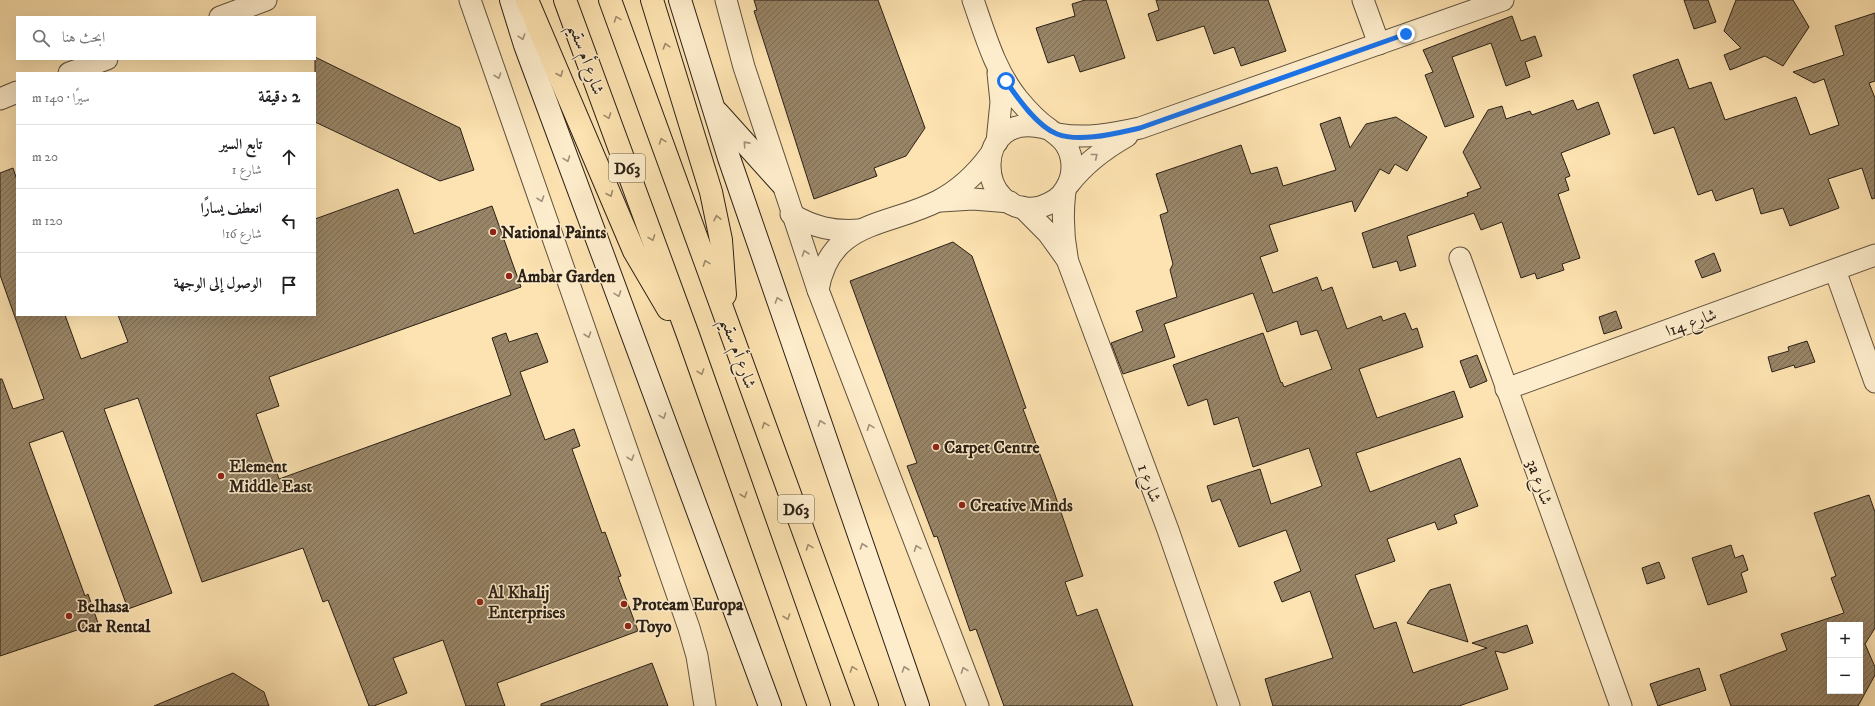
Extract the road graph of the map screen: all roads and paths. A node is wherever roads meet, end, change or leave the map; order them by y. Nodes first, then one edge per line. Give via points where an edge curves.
1 (266, 0) edge
2 (470, 0) edge
3 (511, 0) edge
4 (527, 0) edge
5 (565, 0) edge
6 (610, 0) edge
7 (652, 0) edge
8 (680, 0) edge
9 (726, 0) edge
10 (973, 0) edge
11 (1363, 0) edge
12 (1502, 0) edge
13 (223, 16) edge
14 (1378, 44) junction
15 (103, 60) edge
16 (996, 62) junction
17 (72, 72) edge
18 (16, 92) edge
19 (0, 99) edge
20 (713, 108) junction
21 (1140, 128) junction
22 (1053, 132) junction
23 (993, 148) junction
24 (781, 183) junction
25 (1067, 188) junction
26 (936, 202) junction
27 (1016, 205) junction
28 (791, 214) junction
29 (859, 230) junction
30 (1875, 255) edge
31 (1460, 258) dead end
32 (1068, 262) junction
33 (1835, 270) junction
34 (818, 290) junction
35 (725, 313) junction
36 (688, 336) junction
37 (1875, 382) edge
38 (1506, 389) junction
39 (705, 706) edge
40 (770, 706) edge
41 (819, 706) edge
42 (867, 706) edge
43 (918, 706) edge
44 (978, 706) edge
45 (1229, 706) edge
46 (1621, 706) edge

1 - 13 street
2 -> 39 street via 679,598 697,656
3 -> 40 main road via 525,45
4 -> 36 main road via 634,250 650,280
5 -> 36 main road, شارع أم سقيم / D63
35 -> 6 main road, شارع أم سقيم / D63
35 -> 7 main road via 724,264 716,216
8 - 20 main road
9 - 24 street via 742,61
10 - 16 street
11 - 14 street
12 - 14 street
14 - 21 street
15 - 17 street
16 - 22 street via 1018,99
16 - 23 street via 1002,102
18 - 19 street
24 -> 20 main road
43 -> 20 main road
21 - 22 street via 1099,136 1071,137
25 -> 21 street via 1089,161
22 - 23 street via 1037,125 1014,128 1004,134
22 - 25 street via 1066,145 1072,158 1072,171
23 - 26 street via 977,171 961,186
23 - 27 street via 989,168 992,182 999,194
24 - 28 street
25 - 27 street via 1057,199 1046,205 1034,208
25 - 32 street, شارع 1 via 1063,226
26 - 27 street via 973,199
26 - 29 street
27 - 32 street, شارع 1 via 1048,233
28 - 29 street via 831,230
34 -> 28 street
29 - 34 street via 842,243 828,259
30 - 33 street, شارع 14ا
31 - 38 street, 3a شارع
32 - 45 street, شارع 1 via 1168,530
33 - 37 street
33 - 38 street, شارع 14ا
44 -> 34 street
42 -> 35 main road, شارع أم سقيم / D63
36 -> 41 main road, شارع أم سقيم / D63
38 - 46 street, 3a شارع

